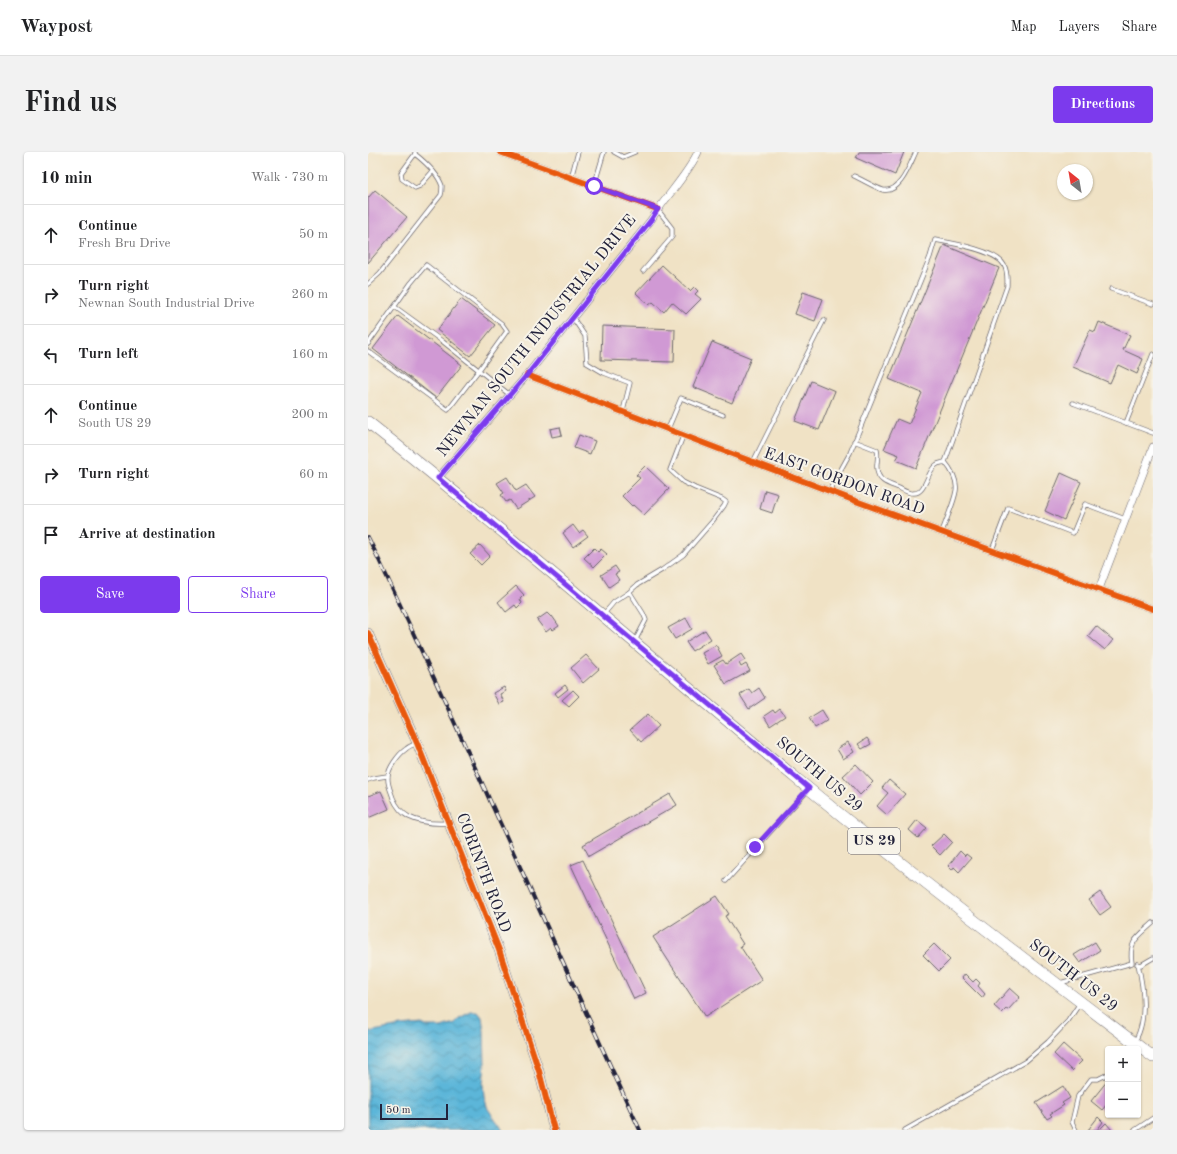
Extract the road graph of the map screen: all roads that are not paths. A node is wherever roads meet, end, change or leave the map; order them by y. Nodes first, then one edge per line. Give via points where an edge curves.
1 (500, 152) edge
2 (578, 152) edge
3 (604, 152) edge
4 (614, 152) edge
5 (635, 152) edge
6 (698, 152) edge
7 (916, 152) edge
8 (415, 153) edge
9 (433, 171) junction
10 (854, 176) dead end
11 (571, 178) junction
12 (594, 186) junction
13 (658, 209) junction
14 (642, 271) dead end
15 (368, 284) edge
16 (1111, 289) dead end
17 (1153, 304) edge
18 (394, 307) junction
19 (573, 318) junction
20 (824, 320) dead end
21 (368, 344) edge
22 (368, 351) edge
23 (1153, 354) edge
24 (479, 370) junction
25 (527, 375) junction
26 (510, 395) junction
27 (1073, 403) dead end
28 (623, 412) junction
29 (723, 415) dead end
30 (368, 422) edge
31 (1126, 423) junction
32 (667, 430) junction
33 (1153, 433) edge
34 (683, 436) junction
35 (854, 441) junction
36 (1153, 447) edge
37 (753, 462) junction
38 (945, 462) junction
39 (438, 478) junction
40 (829, 491) junction
41 (1125, 519) junction
42 (942, 532) junction
43 (992, 550) junction
44 (1099, 589) junction
45 (628, 593) junction
46 (1153, 609) edge
47 (603, 615) junction
48 (368, 634) edge
49 (635, 642) junction
50 (417, 743) junction
51 (388, 776) junction
52 (368, 780) edge
53 (809, 788) junction
54 (449, 823) junction
55 (726, 881) dead end
56 (1153, 923) edge
57 (1153, 958) edge
58 (1132, 963) junction
59 (1138, 964) junction
60 (1057, 984) junction
61 (1081, 1002) junction
62 (1132, 1046) edge
63 (1141, 1051) edge
64 (1153, 1057) edge
65 (1105, 1076) edge
66 (1153, 1118) edge
67 (554, 1130) edge
68 (905, 1130) edge
69 (1076, 1130) edge
70 (1135, 1130) edge

1 - 11 street
2 - 11 lane
3 - 12 lane
4 - 5 lane via 623,157
6 - 13 street, NEWNAN SOUTH INDUSTRIAL DRIVE
7 - 10 lane via 905,176 896,187 884,190
8 - 9 lane
8 - 9 lane via 401,173 402,179 415,188
9 - 15 lane via 442,187 441,195 380,273
11 - 12 street
12 - 13 street
13 - 14 lane via 672,228 672,237
13 - 19 street, NEWNAN SOUTH INDUSTRIAL DRIVE
16 - 17 lane
18 - 21 lane
18 - 24 lane
18 - 24 lane via 426,265 502,324 507,331
19 - 25 street, NEWNAN SOUTH INDUSTRIAL DRIVE
19 - 28 lane via 585,336 587,363 604,374 630,383
20 - 37 lane
22 - 24 lane via 448,410
23 - 31 lane
24 - 26 lane
25 - 26 street, NEWNAN SOUTH INDUSTRIAL DRIVE
25 - 28 street, EAST GORDON ROAD
26 - 39 street, NEWNAN SOUTH INDUSTRIAL DRIVE
27 - 31 lane
28 - 32 street, EAST GORDON ROAD
29 - 32 lane via 681,398
30 - 39 main road, US 29
31 - 33 lane
32 - 34 street, EAST GORDON ROAD
34 - 37 street, EAST GORDON ROAD
34 - 45 lane via 670,470 683,482 726,502 683,555 637,584
35 - 38 lane via 877,450 877,469 882,481 913,494 923,488 937,464
35 - 38 lane via 935,240 973,247 998,258 1004,264 1007,286
35 - 40 lane
36 - 41 street
37 - 40 street, EAST GORDON ROAD
38 - 42 lane via 950,468 957,489
39 - 47 main road, US 29
40 - 42 street, EAST GORDON ROAD
41 - 43 lane via 1085,504 1072,533 1008,508
41 - 44 street
42 - 43 street, EAST GORDON ROAD
43 - 44 street, EAST GORDON ROAD
44 - 46 street, EAST GORDON ROAD
45 - 47 lane via 614,602
45 - 49 lane via 646,620
47 - 49 main road, SOUTH US 29 / US 29
48 - 50 street, CORINTH ROAD
49 - 53 main road, SOUTH US 29 / US 29
50 - 51 lane via 397,758
50 - 54 street, CORINTH ROAD
51 - 52 lane
51 - 54 lane via 389,788 395,802 408,816 436,824
53 - 55 lane
53 - 60 main road, SOUTH US 29 / US 29
54 - 67 street, CORINTH ROAD via 499,950 539,1071
56 - 58 lane via 1133,942 1130,954
57 - 59 lane via 1141,965
58 - 59 lane
58 - 60 lane
59 - 62 lane via 1144,1000 1141,1026
60 - 61 main road, SOUTH US 29 / US 29
61 - 62 main road, SOUTH US 29 / US 29
61 - 68 lane via 1068,1021 1026,1061
63 - 64 main road, SOUTH US 29 / US 29
65 - 69 lane via 1091,1079 1078,1096 1072,1122
66 - 70 lane

